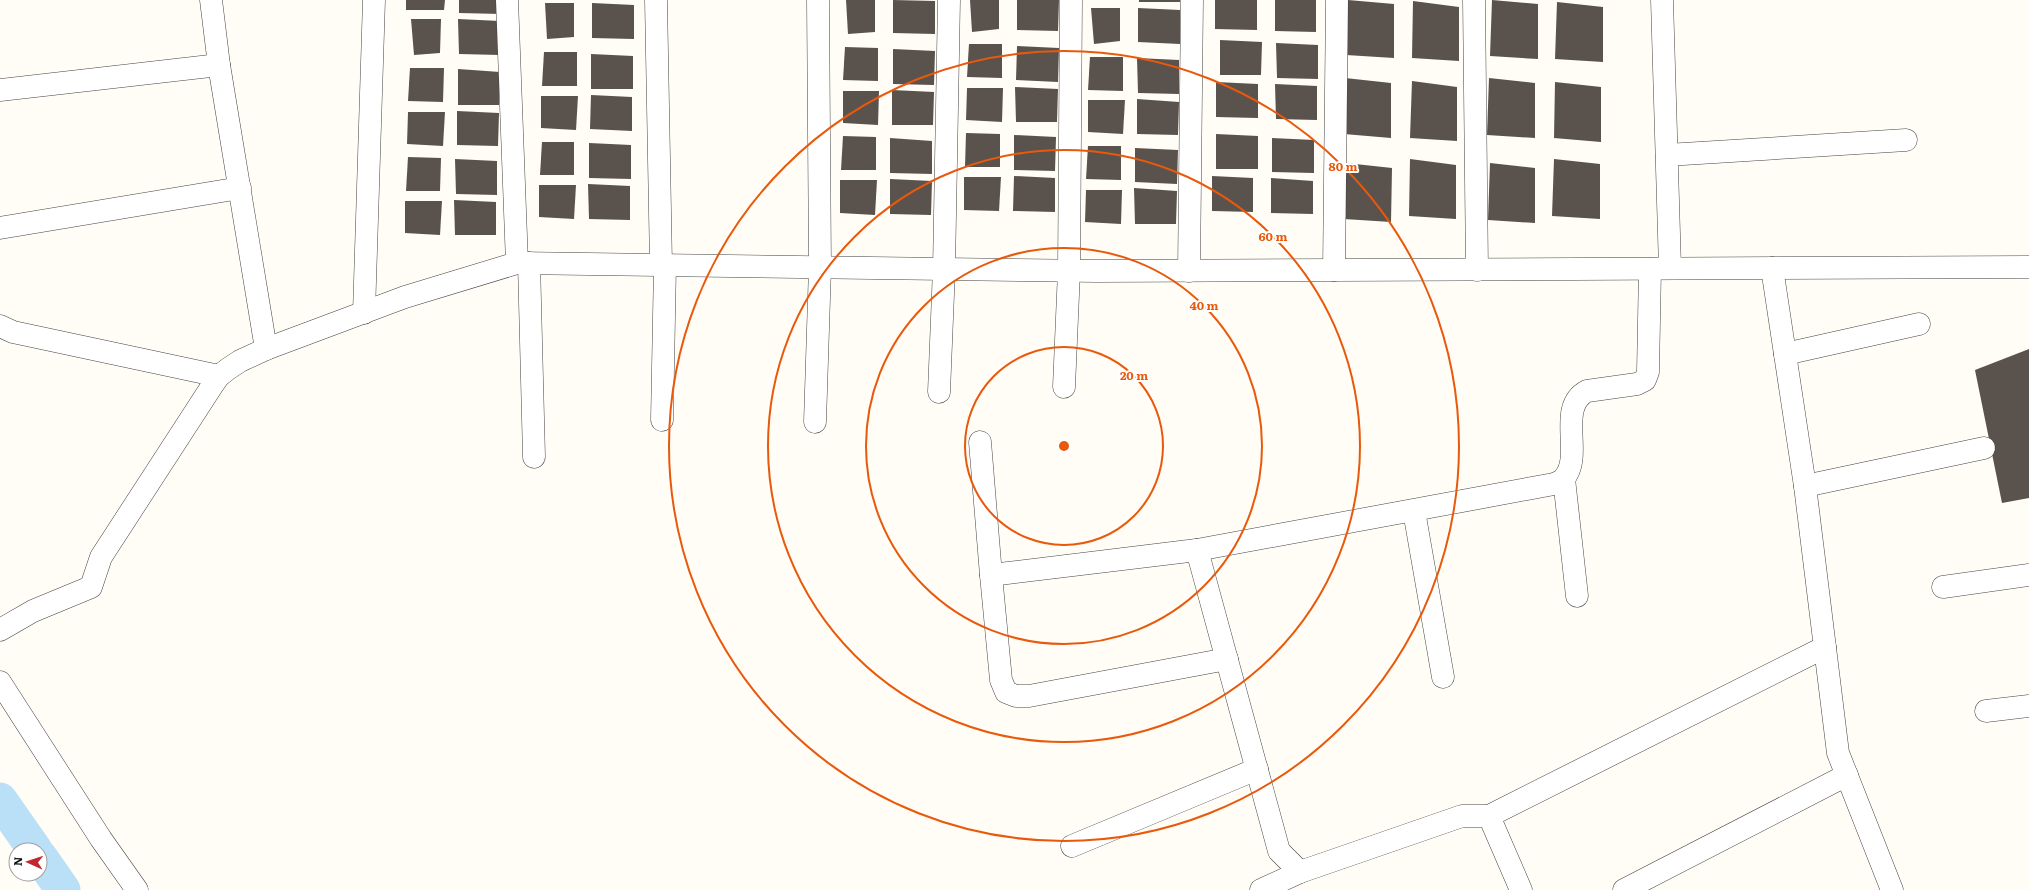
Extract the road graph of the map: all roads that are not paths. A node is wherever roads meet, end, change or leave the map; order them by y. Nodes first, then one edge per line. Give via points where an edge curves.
1 (211, 0) edge
2 (374, 0) edge
3 (508, 0) edge
4 (656, 0) edge
5 (818, 0) edge
6 (949, 0) edge
7 (1071, 0) edge
8 (1192, 0) edge
9 (1337, 0) edge
10 (1474, 0) edge
11 (1662, 0) edge
12 (219, 65) junction
13 (0, 90) edge
14 (1906, 140) dead end
15 (1667, 155) junction
16 (240, 188) junction
17 (0, 228) edge
18 (523, 263) junction
19 (663, 265) junction
20 (820, 267) junction
21 (2029, 267) edge
22 (1772, 268) junction
23 (944, 269) junction
24 (1660, 269) junction
25 (1334, 270) junction
26 (1477, 270) junction
27 (1069, 271) junction
28 (1189, 271) junction
29 (364, 313) junction
30 (1919, 324) dead end
31 (0, 326) edge
32 (266, 349) junction
33 (1785, 354) junction
34 (219, 376) junction
35 (1064, 387) dead end
36 (939, 392) dead end
37 (662, 420) dead end
38 (815, 422) dead end
39 (980, 442) dead end
40 (1984, 448) dead end
41 (534, 457) dead end
42 (1564, 479) junction
43 (1805, 486) junction
44 (1414, 511) junction
45 (1197, 550) junction
46 (991, 575) junction
47 (2029, 575) edge
48 (1943, 587) dead end
49 (1577, 596) dead end
50 (0, 630) edge
51 (1825, 648) junction
52 (1227, 659) junction
53 (1443, 677) dead end
54 (0, 682) edge
55 (2029, 706) edge
56 (1986, 711) dead end
57 (1257, 769) junction
58 (1847, 776) junction
59 (1489, 816) junction
60 (1072, 846) dead end
61 (1300, 872) junction
62 (137, 890) edge
63 (1261, 890) edge
64 (1521, 890) edge
65 (1624, 890) edge
66 (1892, 890) edge

1 - 12 street
2 - 29 street
3 - 18 street
4 - 19 street
5 - 20 street
6 - 23 street
7 - 27 street
8 - 28 street
9 - 25 street
10 - 26 street
11 - 15 street
12 - 13 street
12 - 16 street
14 - 15 street
15 - 24 street
16 - 17 street
16 - 32 street
18 - 19 street
18 - 29 street via 405,298
18 - 41 street
19 - 20 street
19 - 37 street
20 - 23 street
20 - 38 street
21 - 22 street
22 - 24 street
22 - 33 street
23 - 27 street
23 - 36 street
24 - 26 street
24 - 42 street via 1645,380 1637,384 1580,394 1572,409 1571,458 1569,471
25 - 26 street
25 - 28 street
27 - 28 street
27 - 35 street
29 - 32 street
30 - 33 street
31 - 34 street via 13,332
32 - 34 street via 240,361
33 - 43 street
34 - 50 street via 101,557 94,582 88,589 33,611
39 - 46 street
40 - 43 street
42 - 44 street via 1554,484
42 - 49 street
43 - 51 street
44 - 45 street
44 - 53 street
45 - 46 street
45 - 52 street
46 - 52 street via 1001,680 1006,692 1011,694 1029,696
47 - 48 street
51 - 58 street via 1838,753
51 - 59 street
52 - 57 street
54 - 62 street
55 - 56 street
57 - 60 street
57 - 61 street via 1279,851
58 - 65 street
58 - 66 street
59 - 61 street via 1462,816
59 - 64 street
61 - 63 street

